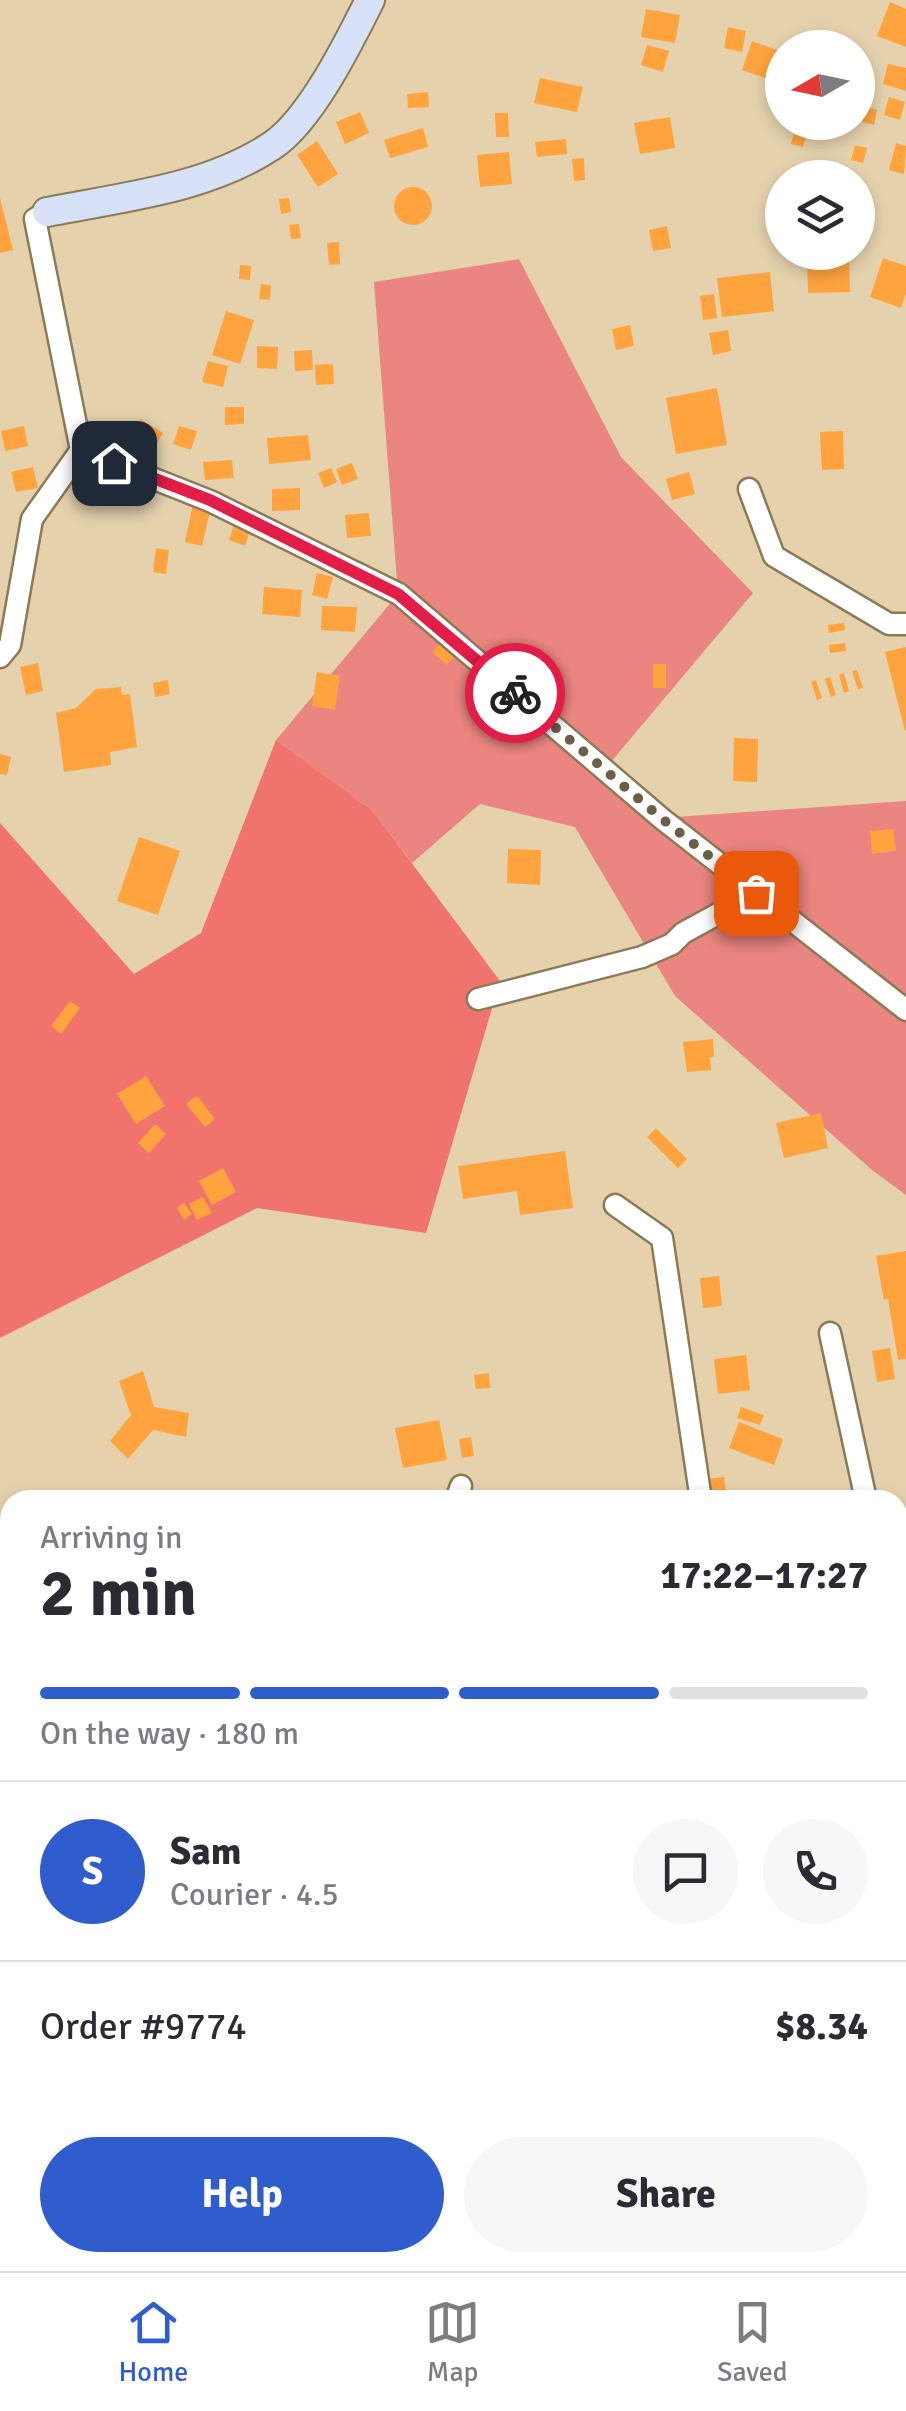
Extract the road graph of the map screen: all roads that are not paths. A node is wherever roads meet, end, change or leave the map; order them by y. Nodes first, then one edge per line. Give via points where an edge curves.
1 (370, 0) edge
2 (47, 212) joint
3 (82, 450) junction
4 (749, 489) dead end
5 (906, 624) edge
6 (0, 657) edge
7 (756, 893) junction
8 (478, 999) dead end
9 (906, 1010) edge
10 (615, 1205) dead end
11 (830, 1333) dead end
12 (700, 1490) edge
13 (864, 1490) edge

1 - 2 street via 312,102 276,144 221,173
2 - 3 street via 35,220
3 - 6 street via 32,519 10,646
3 - 7 street via 210,500 398,594
4 - 5 street via 774,556 890,624
7 - 8 street via 642,957
7 - 9 street
10 - 12 street via 662,1238
11 - 13 street

